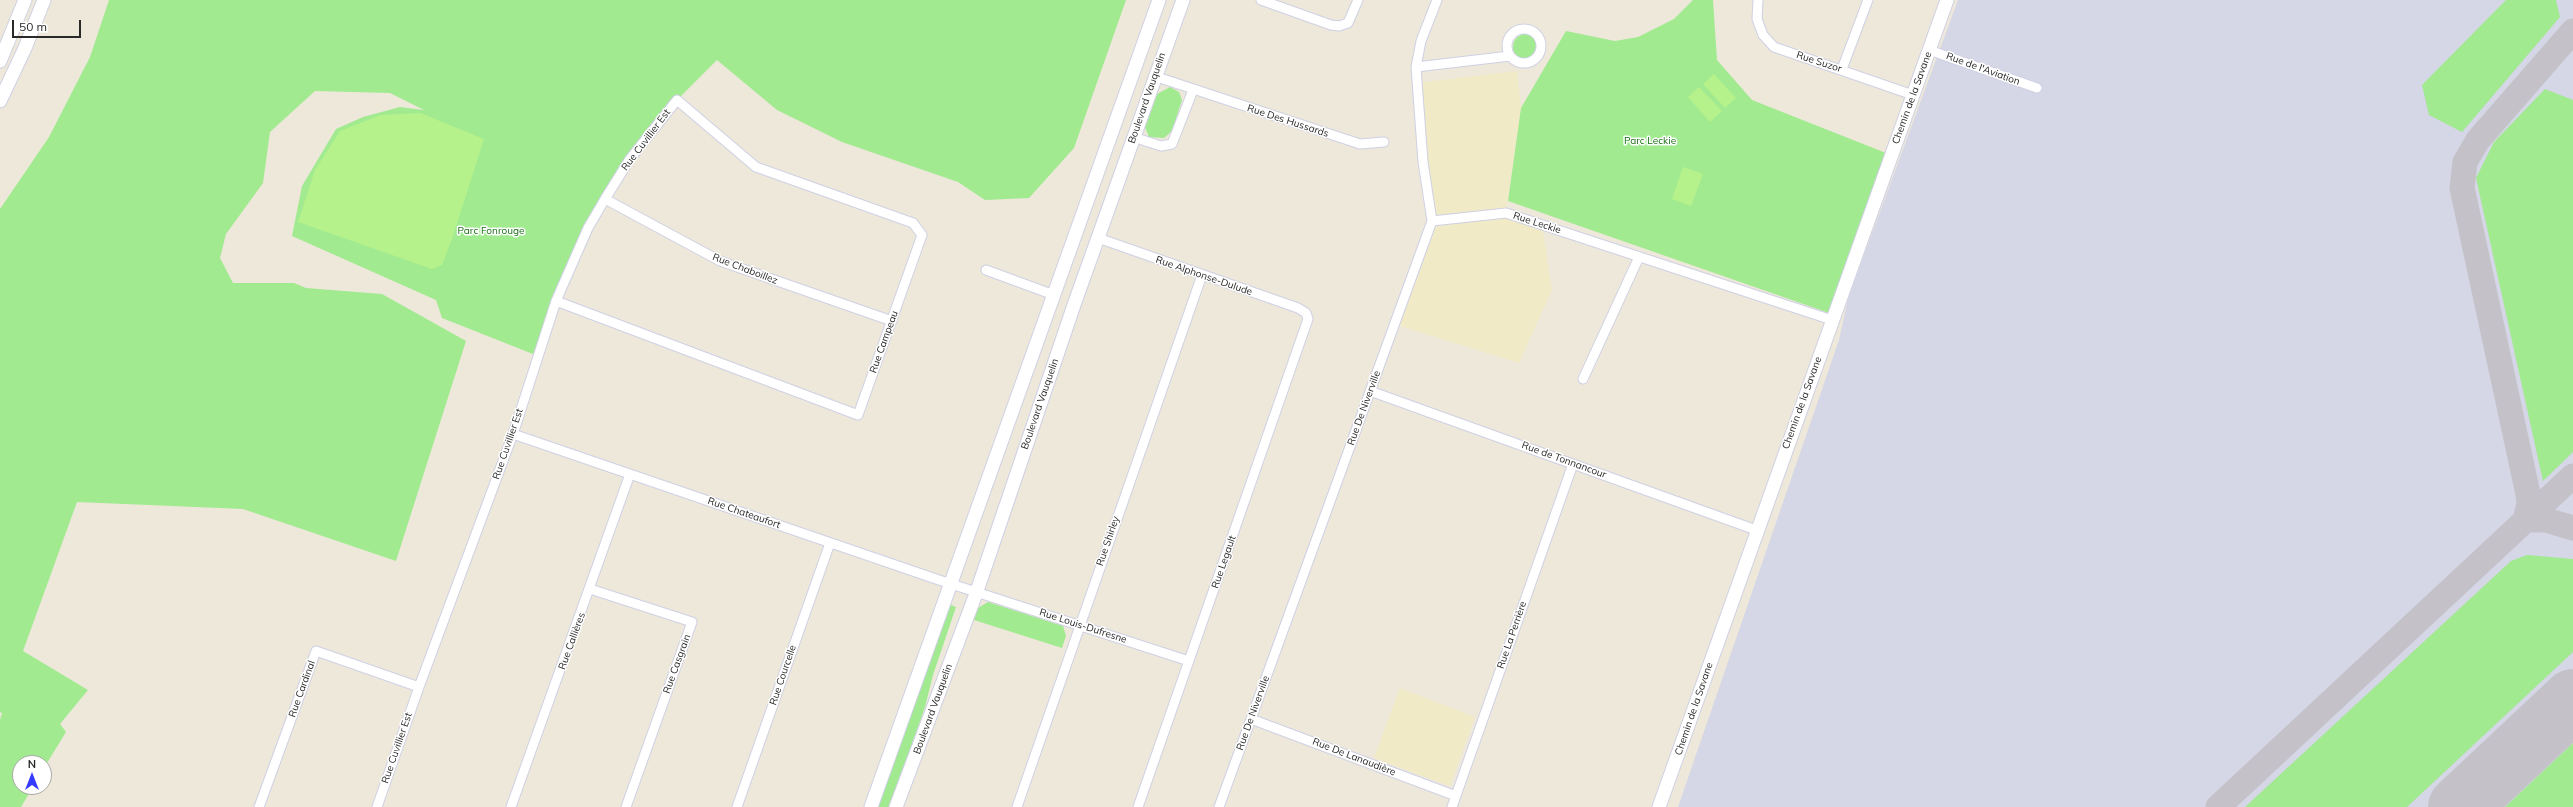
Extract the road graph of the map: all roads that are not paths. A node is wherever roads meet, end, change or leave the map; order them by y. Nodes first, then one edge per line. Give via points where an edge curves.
1 (25, 0) edge
2 (44, 0) edge
3 (1159, 0) edge
4 (1183, 0) edge
5 (1261, 0) edge
6 (1358, 0) edge
7 (1437, 0) edge
8 (1758, 0) edge
9 (1868, 0) edge
10 (1947, 0) edge
11 (1929, 50) junction
12 (1510, 56) dead end
13 (0, 61) edge
14 (1416, 67) junction
15 (1842, 69) junction
16 (1154, 76) junction
17 (2037, 88) dead end
18 (1193, 90) junction
19 (1913, 95) junction
20 (677, 100) joint
21 (0, 101) edge
22 (1133, 137) junction
23 (1384, 142) dead end
24 (605, 199) junction
25 (1432, 221) junction
26 (1098, 238) junction
27 (1639, 257) junction
28 (986, 270) dead end
29 (1202, 275) junction
30 (1054, 295) junction
31 (556, 301) junction
32 (1307, 316) joint
33 (1832, 320) junction
34 (892, 321) junction
35 (1583, 380) dead end
36 (1370, 391) junction
37 (513, 434) junction
38 (1573, 464) junction
39 (630, 474) junction
40 (1756, 530) junction
41 (830, 543) junction
42 (949, 583) junction
43 (590, 589) junction
44 (977, 591) junction
45 (1079, 624) junction
46 (1189, 661) junction
47 (418, 687) junction
48 (1251, 719) junction
49 (1455, 804) edge
50 (259, 807) edge
51 (377, 807) edge
52 (511, 807) edge
53 (626, 807) edge
54 (737, 807) edge
55 (871, 807) edge
56 (896, 807) edge
57 (1017, 807) edge
58 (1138, 807) edge
59 (1219, 807) edge
60 (1659, 807) edge

1 - 13 street
2 - 21 street
3 - 30 street
4 - 16 street, Boulevard Vauquelin
5 - 6 street via 1339,26 1348,23
7 - 14 street, Rue De Niverville via 1421,41
8 - 15 street, Rue Suzor via 1757,19 1763,35 1774,47
9 - 15 street
10 - 11 street, Chemin de la Savane
11 - 17 street, Rue de l'Aviation
11 - 19 street, Chemin de la Savane
12 - 14 street
14 - 25 street, Rue De Niverville via 1423,162
15 - 19 street, Rue Suzor
16 - 18 street, Rue Des Hussards
16 - 22 street, Boulevard Vauquelin
18 - 22 street via 1172,144 1161,146
18 - 23 street, Rue Des Hussards via 1360,144
19 - 33 street, Chemin de la Savane
20 - 24 street, Rue Cuvillier Est via 630,159
20 - 34 street, Rue Campeau via 756,167 913,223 922,235
22 - 26 street, Boulevard Vauquelin
24 - 31 street, Rue Cuvillier Est via 588,228
24 - 34 street, Rue Chaboillez via 720,261
25 - 27 street, Rue Leckie via 1506,213
25 - 36 street, Rue De Niverville
26 - 29 street, Rue Alphonse-Dulude
26 - 44 street, Boulevard Vauquelin
27 - 33 street, Rue Leckie
27 - 35 street
28 - 30 street
29 - 32 street, Rue Alphonse-Dulude via 1303,310
29 - 45 street, Rue Shirley
30 - 42 street
31 - 34 street, Rue Campeau via 858,415
31 - 37 street, Rue Cuvillier Est
32 - 46 street, Rue Legault via 1308,324
33 - 40 street, Chemin de la Savane
36 - 38 street, Rue de Tonnancour
36 - 48 street, Rue De Niverville
37 - 39 street, Rue Chateaufort
37 - 47 street, Rue Cuvillier Est
38 - 40 street, Rue de Tonnancour
38 - 49 street, Rue La Perrière
39 - 41 street, Rue Chateaufort
39 - 43 street, Rue Callières
40 - 60 street, Chemin de la Savane
41 - 42 street, Rue Chateaufort
41 - 54 street, Rue Courcelle
42 - 44 street, Rue Chateaufort
42 - 55 street
43 - 52 street, Rue Callières
43 - 53 street, Rue Casgrain via 692,622
44 - 45 street, Rue Louis-Dufresne
44 - 56 street, Boulevard Vauquelin
45 - 46 street, Rue Louis-Dufresne
45 - 57 street, Rue Shirley
46 - 58 street, Rue Legault
47 - 50 street, Rue Cardinal via 316,651
47 - 51 street, Rue Cuvillier Est
48 - 49 street, Rue De Lanaudière
48 - 59 street, Rue De Niverville

